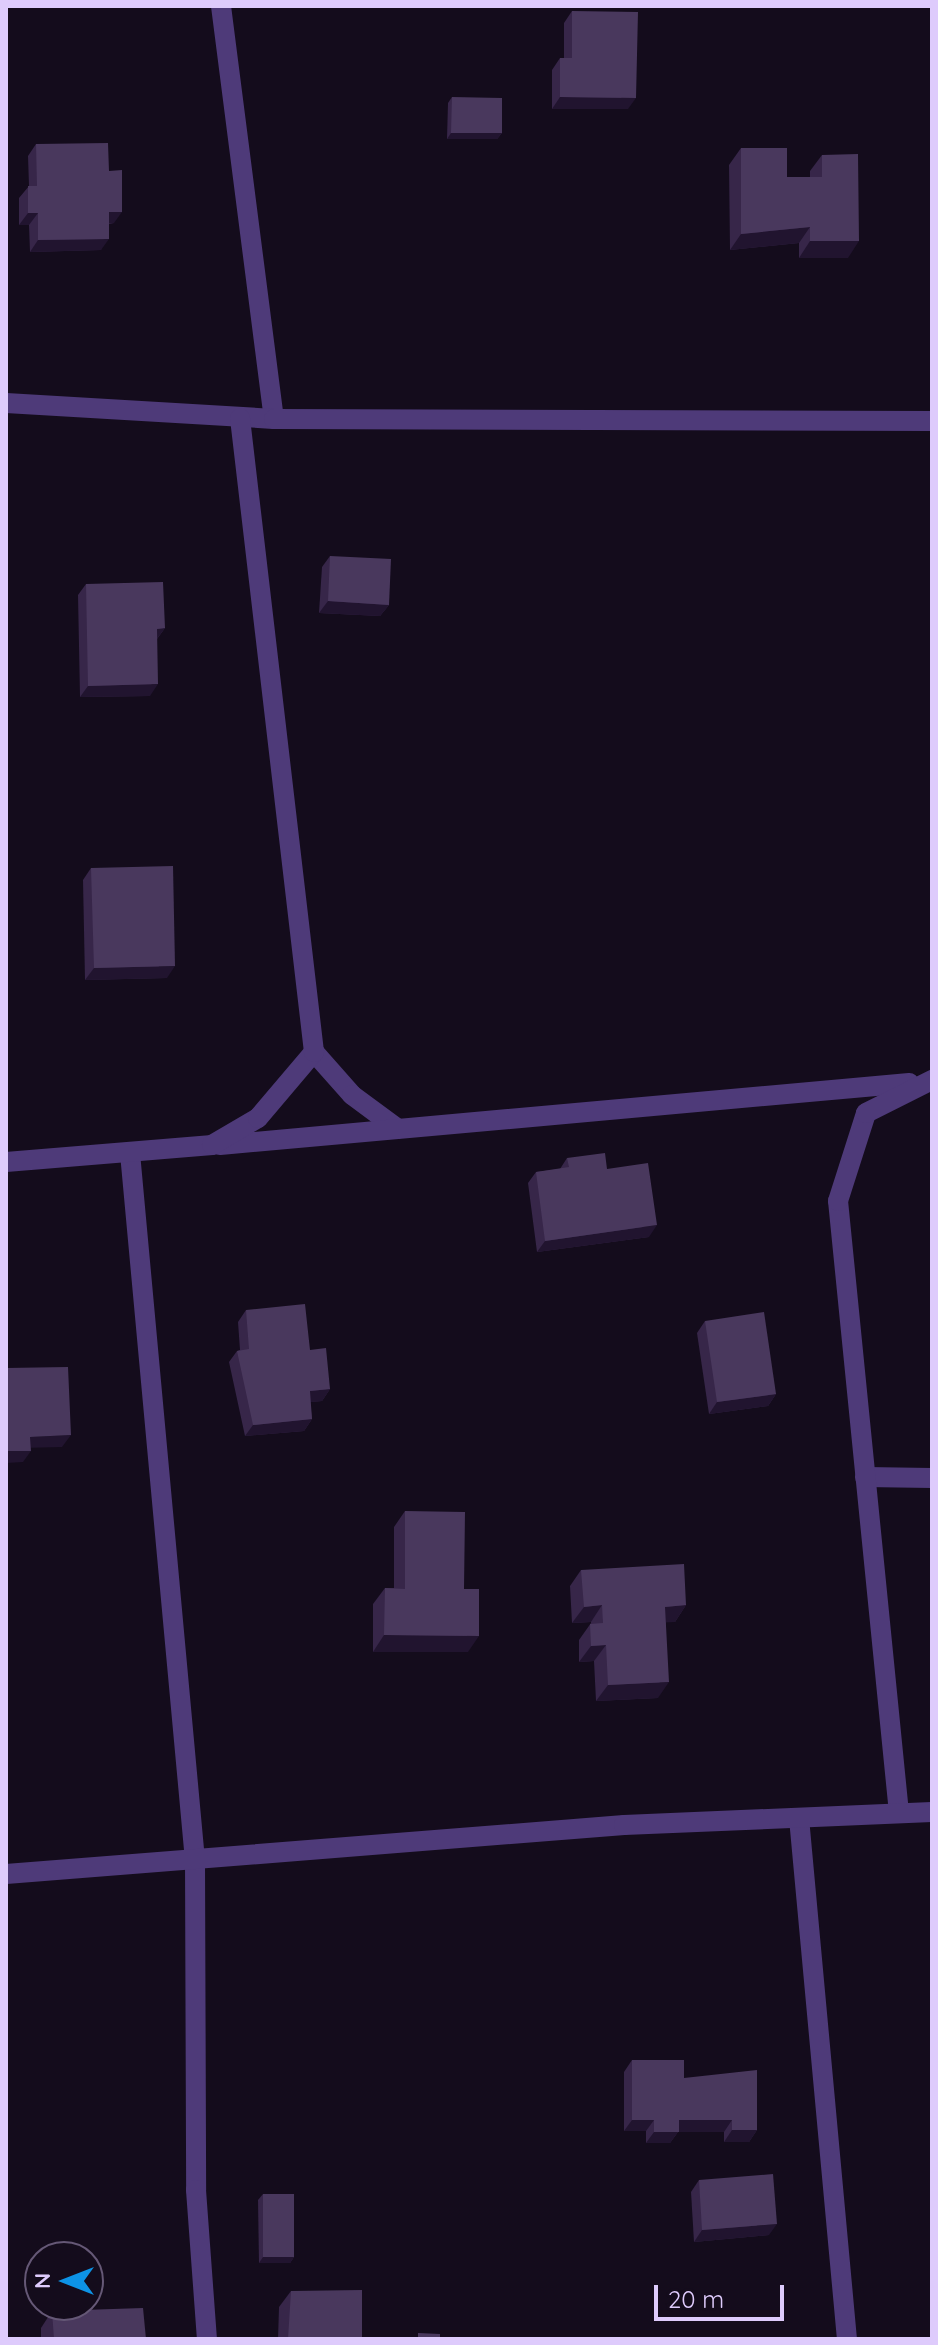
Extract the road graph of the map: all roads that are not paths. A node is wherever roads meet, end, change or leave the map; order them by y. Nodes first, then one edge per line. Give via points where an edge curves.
1 (221, 6) edge
2 (6, 403) edge
3 (240, 418) junction
4 (274, 419) junction
5 (932, 421) edge
6 (314, 1052) junction
7 (924, 1082) edge
8 (398, 1129) junction
9 (212, 1145) junction
10 (130, 1153) junction
11 (6, 1162) edge
12 (865, 1477) junction
13 (932, 1478) edge
14 (932, 1812) edge
15 (899, 1813) junction
16 (799, 1818) junction
17 (195, 1861) junction
18 (6, 1874) edge
19 (207, 2339) edge
20 (847, 2339) edge

1 - 4 street
2 - 3 street
3 - 4 street
3 - 6 street
4 - 5 street
6 - 8 street via 352,1095
6 - 9 street via 258,1118
7 - 8 street
7 - 12 street via 866,1113 838,1201
8 - 9 street
9 - 10 street
10 - 11 street
10 - 17 street
12 - 13 street
12 - 15 street
14 - 15 street
15 - 16 street
16 - 17 street
16 - 20 street
17 - 18 street
17 - 19 street via 196,2190

